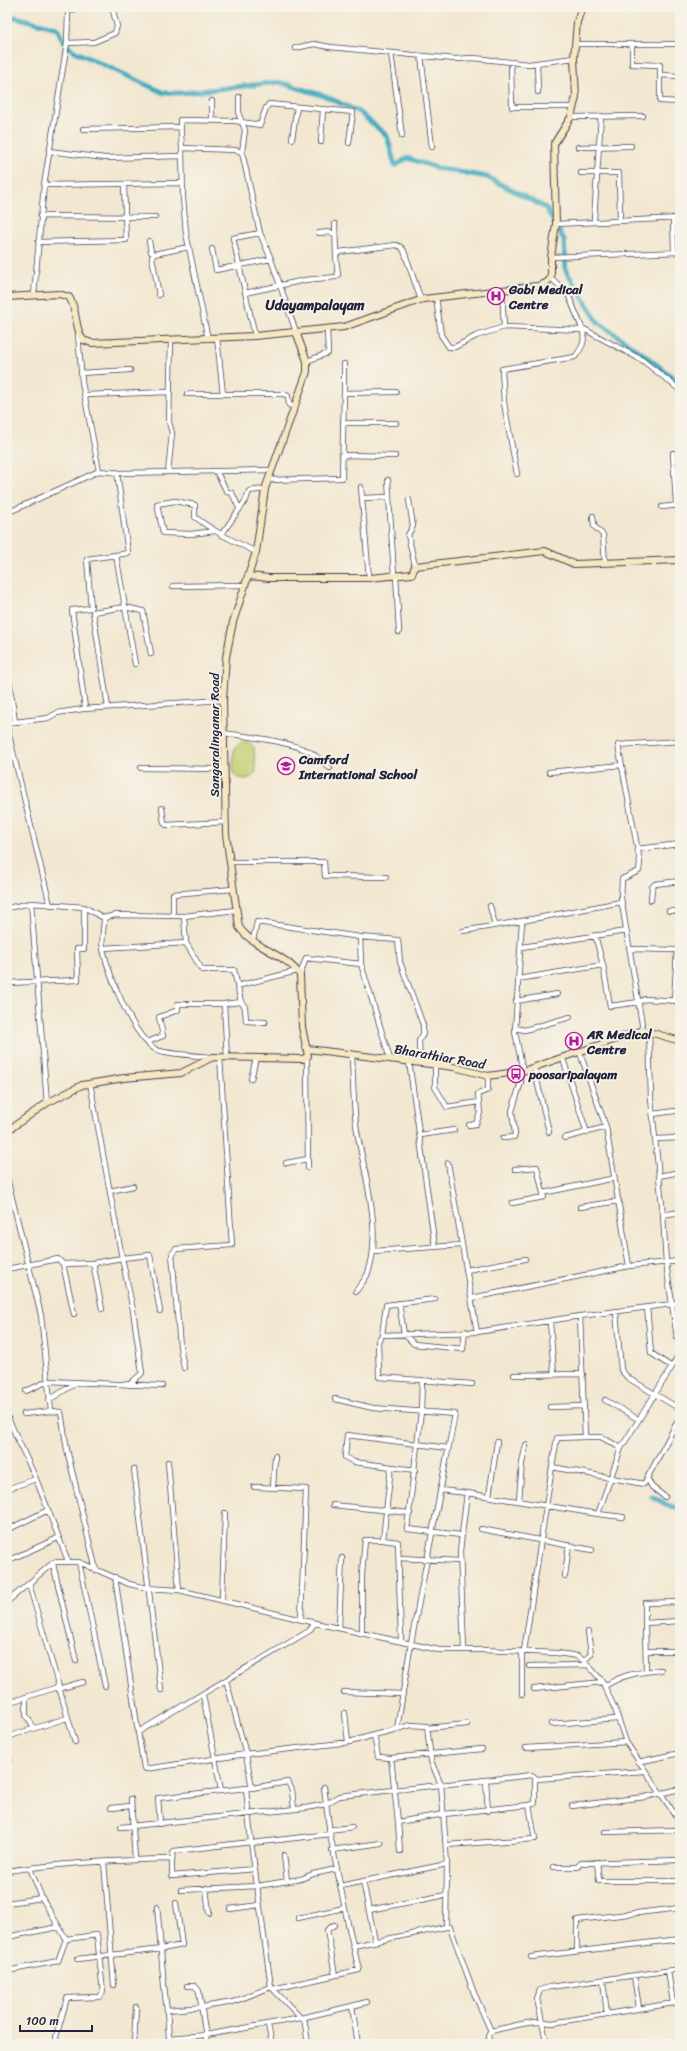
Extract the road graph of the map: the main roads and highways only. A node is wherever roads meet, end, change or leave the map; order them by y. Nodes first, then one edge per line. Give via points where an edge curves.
1 (582, 8) edge
2 (7, 297) edge
3 (296, 332) junction
4 (680, 560) edge
5 (248, 576) junction
6 (680, 1041) edge
7 (308, 1049) junction
8 (7, 1130) edge
9 (680, 2042) edge
10 (666, 2044) edge

1 - 3 main road via 577,22 574,58 576,96 572,117 554,144 556,224 551,278 538,286 421,300 344,327
2 - 3 main road via 59,294 69,297 74,306 78,332 83,340 92,343 208,339
3 - 5 main road, Sangaralinganar Road via 307,361 306,378 265,489 256,552
4 - 5 main road via 574,564 545,551 415,566 412,574 369,578
5 - 7 main road, Sangaralinganar Road via 233,622 226,657 223,700 226,822 236,910 239,927 253,940 286,961 298,973 302,1027
6 - 7 main road, Bharathiar Road via 646,1031 522,1072 488,1076 420,1062
7 - 8 main road via 307,1058 216,1057 180,1073 82,1085 48,1103
9 - 10 main road

